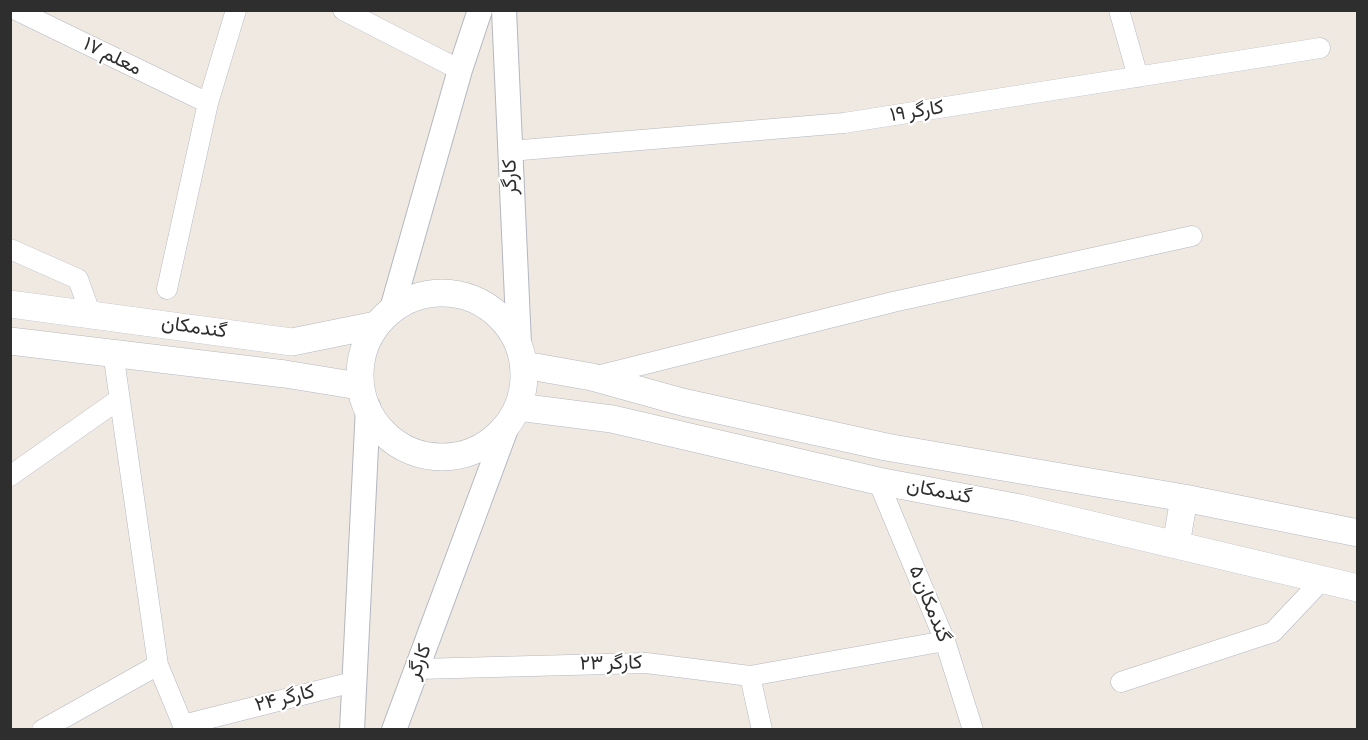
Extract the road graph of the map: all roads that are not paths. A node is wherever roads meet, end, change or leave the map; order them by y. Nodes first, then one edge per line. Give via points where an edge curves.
1 (16, 10) edge
2 (236, 10) edge
3 (342, 10) edge
4 (480, 10) edge
5 (504, 10) edge
6 (1119, 10) edge
7 (1320, 48) dead end
8 (460, 70) junction
9 (1138, 77) junction
10 (208, 104) junction
11 (510, 150) junction
12 (1192, 236) dead end
13 (10, 249) edge
14 (167, 289) dead end
15 (10, 304) edge
16 (91, 315) junction
17 (384, 317) junction
18 (10, 341) edge
19 (113, 352) junction
20 (521, 354) junction
21 (592, 377) junction
22 (364, 397) junction
23 (118, 400) junction
24 (513, 416) junction
25 (886, 447) junction
26 (10, 476) edge
27 (878, 480) junction
28 (1184, 498) junction
29 (1358, 533) edge
30 (1176, 545) junction
31 (1323, 580) junction
32 (1358, 588) edge
33 (945, 641) junction
34 (158, 665) junction
35 (418, 669) junction
36 (750, 676) junction
37 (353, 682) junction
38 (1121, 682) dead end
39 (184, 727) edge
40 (42, 729) edge
41 (352, 729) edge
42 (394, 729) edge
43 (762, 729) edge
44 (973, 729) edge

1 - 10 street, معلم ۱۷
2 - 10 street
3 - 8 street
4 - 8 street
5 - 11 street, کارگر
6 - 9 street
7 - 9 street, کارگر ۱۹
8 - 17 street
9 - 11 street, کارگر ۱۹ via 844,123
10 - 14 street
11 - 20 street, کارگر
12 - 21 street, گندمکان via 893,302
13 - 16 street via 78,279
15 - 16 main road, گندمکان
16 - 17 main road, گندمکان via 292,342
17 - 20 main road via 411,299 432,293 464,296 493,310 508,325
17 - 22 main road via 366,343 360,364
18 - 19 main road, گندمکان
19 - 22 main road, گندمکان
19 - 23 street
20 - 21 main road, گندمکان
20 - 24 main road via 524,387
21 - 25 main road, گندمکان via 682,402
22 - 24 main road via 376,426 391,441 430,458 452,458 473,452 492,441
22 - 37 street
23 - 26 street
23 - 34 street
24 - 27 main road, گندمکان via 612,419
24 - 35 street, کارگر
25 - 27 main road
25 - 28 main road, گندمکان
27 - 30 main road, گندمکان
27 - 33 street, گندمکان ۵
28 - 29 main road, گندمکان
28 - 30 main road
30 - 31 main road, گندمکان
31 - 32 main road, گندمکان
31 - 38 street via 1273,632
33 - 36 street, کارگر ۲۳
33 - 44 street, گندمکان ۵
34 - 39 street
34 - 40 street
35 - 36 street, کارگر ۲۳ via 646,663
35 - 42 street, کارگر
36 - 43 street
37 - 39 street, کارگر ۲۴
37 - 41 street

